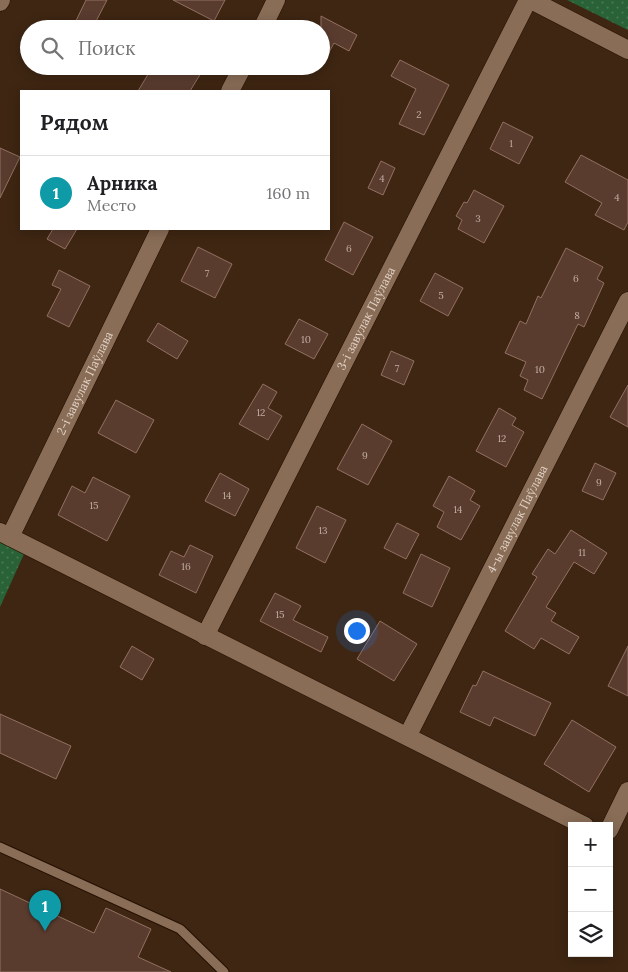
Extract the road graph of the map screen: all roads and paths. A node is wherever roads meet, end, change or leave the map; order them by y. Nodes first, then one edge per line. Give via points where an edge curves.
1 (276, 0) edge
2 (530, 0) edge
3 (266, 20) edge
4 (628, 50) edge
5 (238, 75) edge
6 (231, 90) edge
7 (159, 230) edge
8 (628, 301) edge
9 (5, 535) edge
10 (205, 636) junction
11 (408, 735) junction
12 (628, 791) edge
13 (577, 822) edge
14 (613, 822) edge
15 (0, 847) edge
16 (224, 972) edge

1 - 3 street
2 - 4 street
2 - 10 street, 3-і завулак Паўлава
5 - 6 street
7 - 9 street, 2-і завулак Паўлава
8 - 11 street, 4-ы завулак Паўлава
9 - 10 street
10 - 11 street
11 - 13 street
12 - 14 street
15 - 16 lane via 180,929

